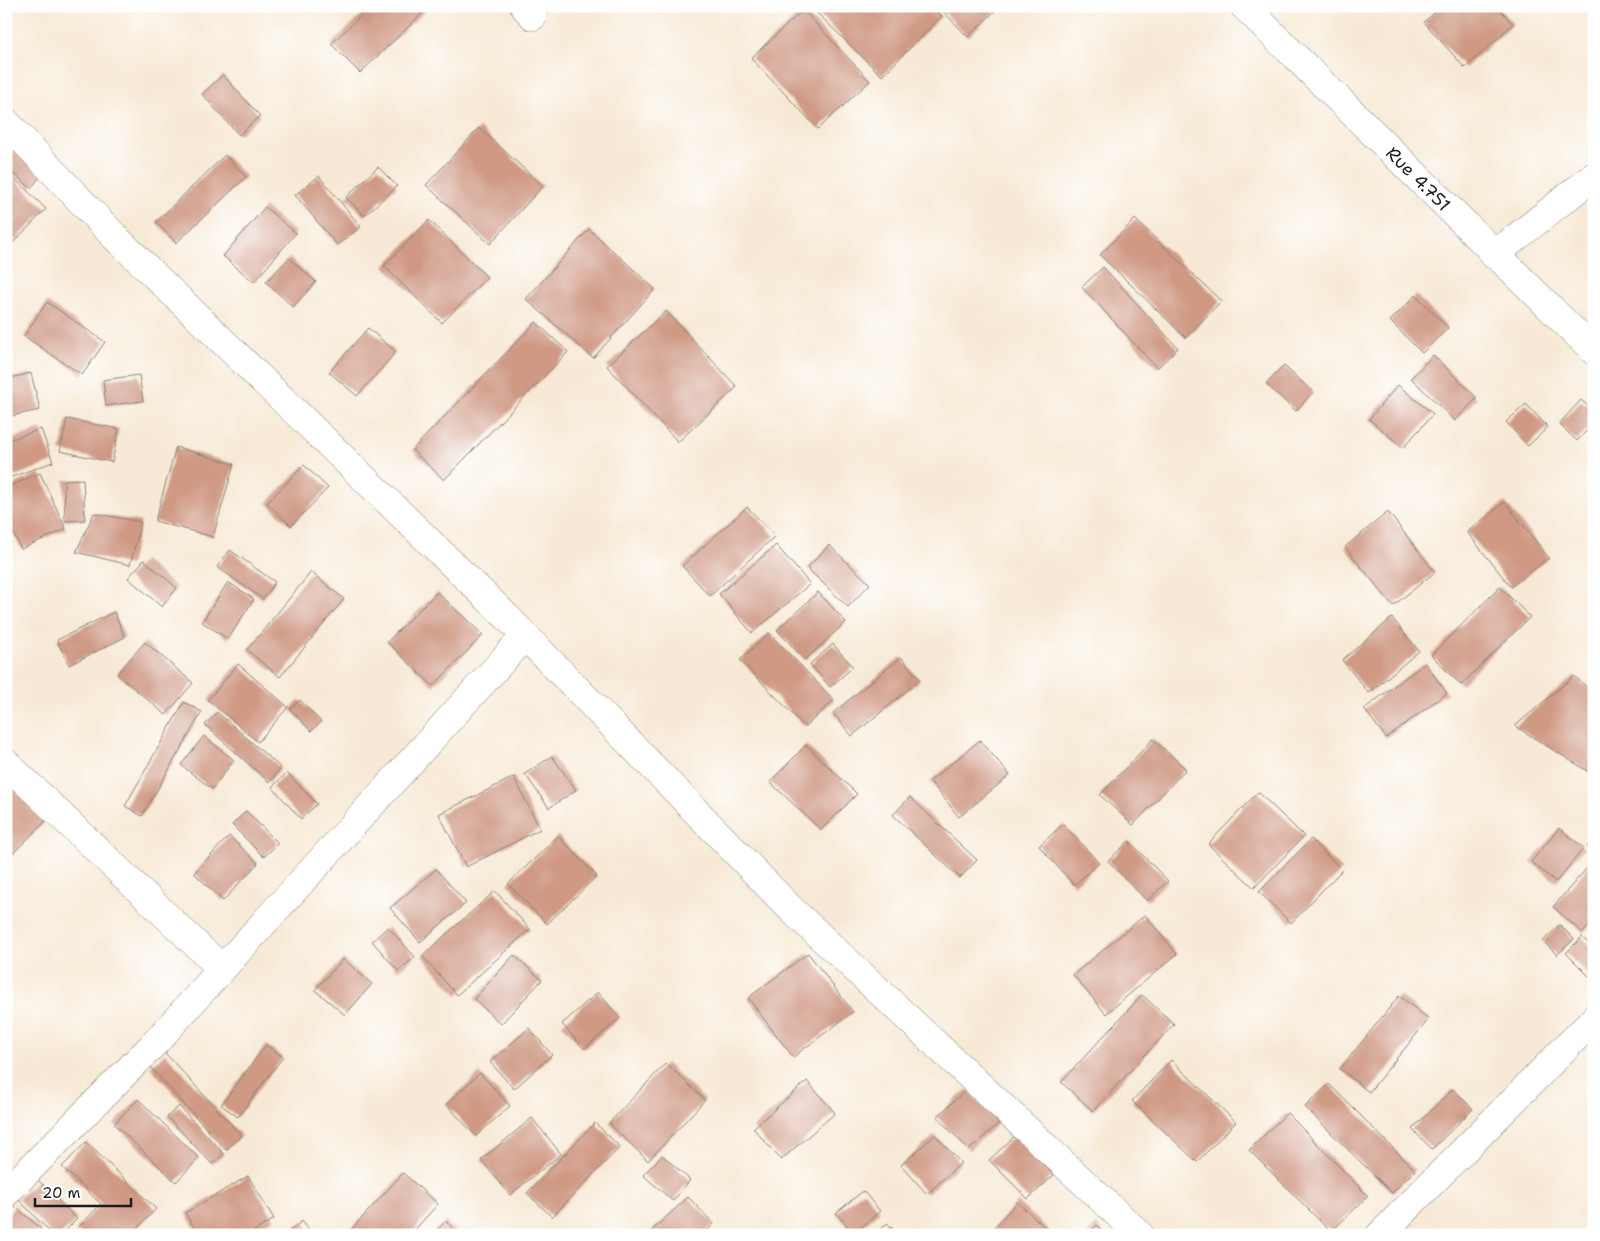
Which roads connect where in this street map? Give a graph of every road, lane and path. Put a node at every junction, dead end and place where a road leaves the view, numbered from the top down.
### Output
1 (1244, 6) edge
2 (6, 122) edge
3 (1594, 176) edge
4 (1494, 255) junction
5 (1594, 351) edge
6 (525, 636) junction
7 (6, 763) edge
8 (222, 970) junction
9 (1594, 1018) edge
10 (6, 1193) edge
11 (1140, 1235) edge
12 (1380, 1235) edge

1 - 4 street, Rue 4.751
2 - 6 street
3 - 4 street
4 - 5 street, Rue 4.751
6 - 8 street
6 - 11 street
7 - 8 street
8 - 10 street
9 - 12 street

